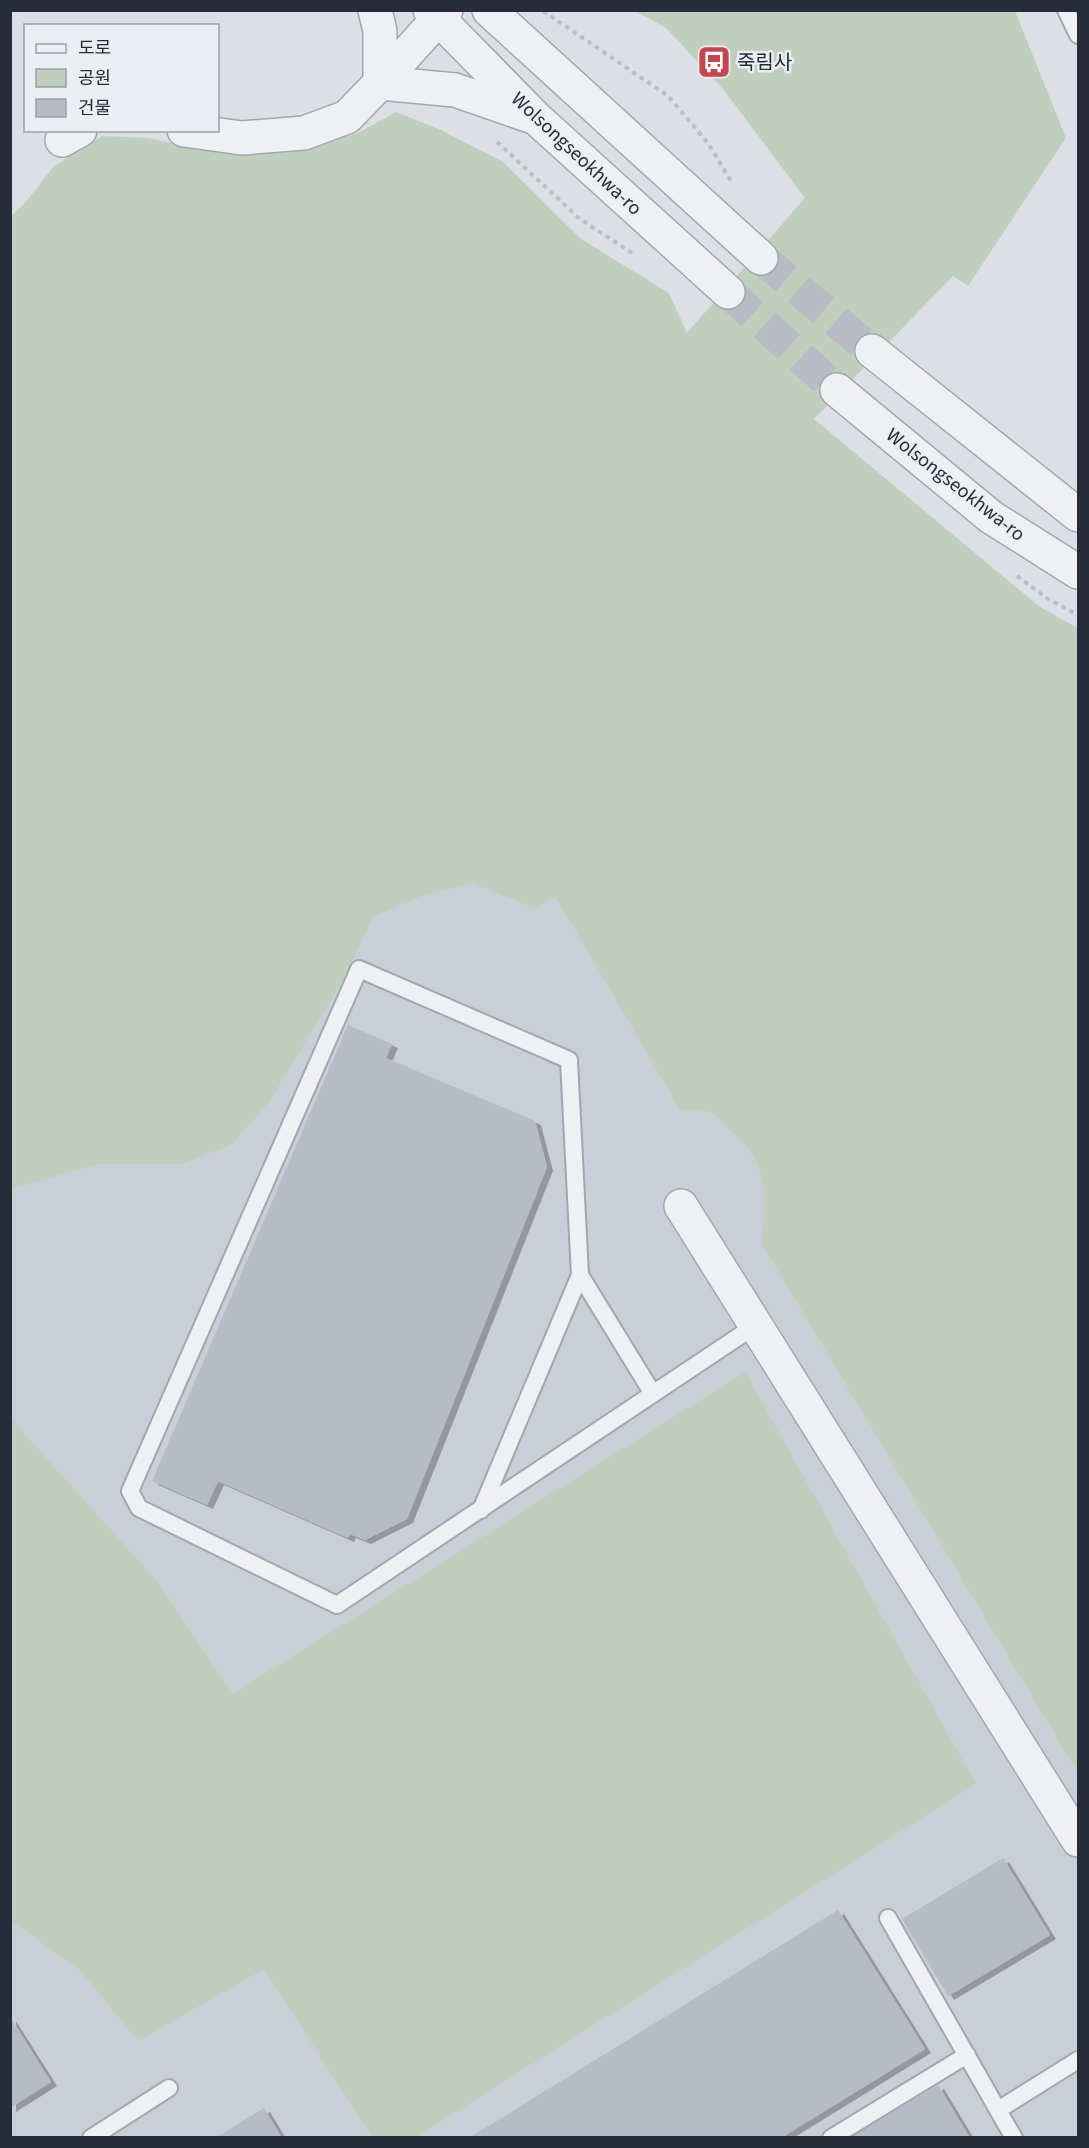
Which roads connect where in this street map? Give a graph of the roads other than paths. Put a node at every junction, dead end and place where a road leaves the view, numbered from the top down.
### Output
1 (375, 10) edge
2 (489, 10) edge
3 (1066, 10) edge
4 (438, 13) edge
5 (1078, 35) edge
6 (380, 82) junction
7 (536, 118) junction
8 (198, 132) edge
9 (761, 258) tunnel mouth
10 (728, 292) tunnel mouth
11 (872, 351) tunnel mouth
12 (837, 390) tunnel mouth
13 (1078, 515) edge
14 (1078, 572) edge
15 (681, 1206) dead end
16 (580, 1275) junction
17 (756, 1325) junction
18 (653, 1394) junction
19 (481, 1510) junction
20 (1078, 1840) edge
21 (888, 1918) dead end
22 (967, 2055) junction
23 (1078, 2060) edge
24 (169, 2088) dead end
25 (998, 2110) junction
26 (91, 2138) edge
27 (831, 2138) edge
28 (1014, 2138) edge

1 - 6 street
2 - 9 street
3 - 5 lane
4 - 6 street
4 - 7 street, Wolsongseokhwa-ro
6 - 7 street
6 - 8 street
7 - 10 street, Wolsongseokhwa-ro
11 - 13 street
12 - 14 street, Wolsongseokhwa-ro
15 - 17 street
16 - 18 lane
16 - 19 lane
16 - 19 lane
17 - 18 lane
17 - 20 street
18 - 19 lane
21 - 22 lane
22 - 25 lane
22 - 27 lane
23 - 25 lane
24 - 26 lane
25 - 28 lane

